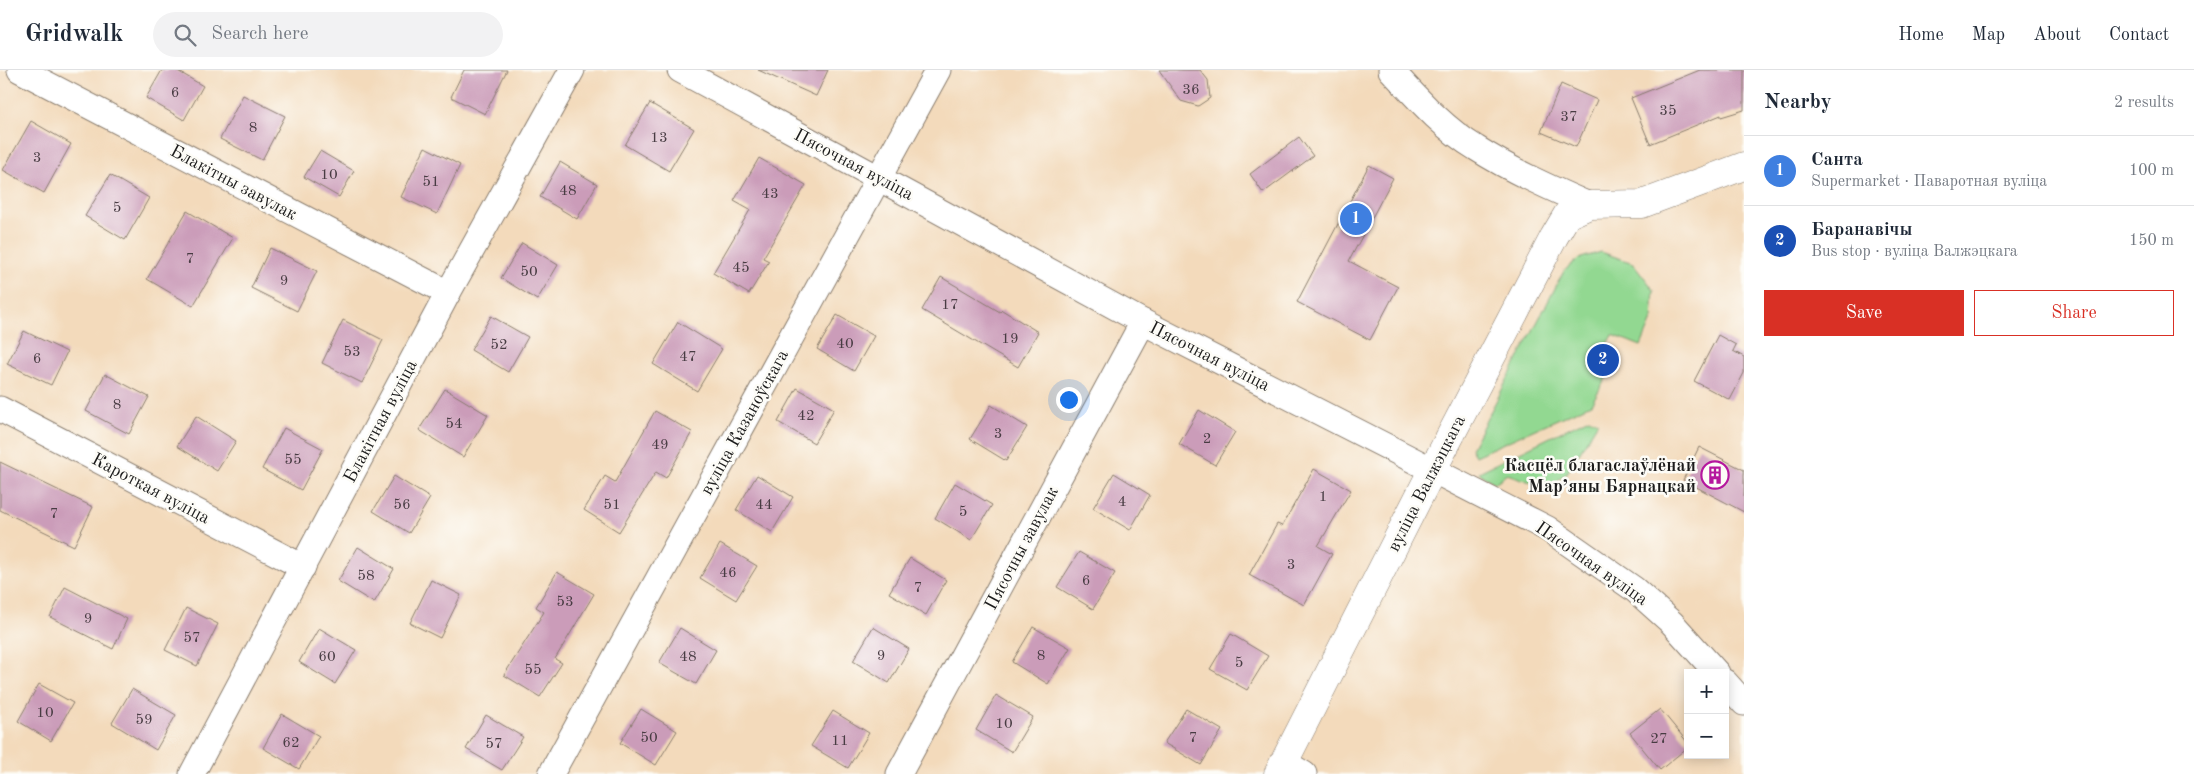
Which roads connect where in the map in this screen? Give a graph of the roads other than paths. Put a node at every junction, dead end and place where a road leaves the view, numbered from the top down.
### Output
1 (20, 70) edge
2 (572, 70) edge
3 (680, 70) edge
4 (938, 70) edge
5 (1391, 70) edge
6 (1744, 166) edge
7 (879, 177) junction
8 (1589, 204) junction
9 (448, 293) junction
10 (1143, 322) junction
11 (0, 409) edge
12 (1433, 469) junction
13 (303, 567) junction
14 (1713, 669) edge
15 (1729, 686) edge
16 (1744, 703) edge
17 (1289, 770) edge
18 (192, 774) edge
19 (551, 774) edge
20 (898, 774) edge

1 - 9 street, Блакітны завулак
2 - 9 street, Блакітная вуліца
3 - 7 street, Пясочная вуліца
4 - 7 street, вуліца Казаноўскага
5 - 8 street
6 - 8 street
7 - 10 street, Пясочная вуліца
7 - 19 street, вуліца Казаноўскага
8 - 12 street, вуліца Валжэцкага
9 - 13 street, Блакітная вуліца
10 - 12 street, Пясочная вуліца
10 - 20 street, Пясочны завулак
11 - 13 street, Кароткая вуліца
12 - 14 street, Пясочная вуліца
12 - 17 street, вуліца Валжэцкага
13 - 18 street, Блакітная вуліца
15 - 16 street

